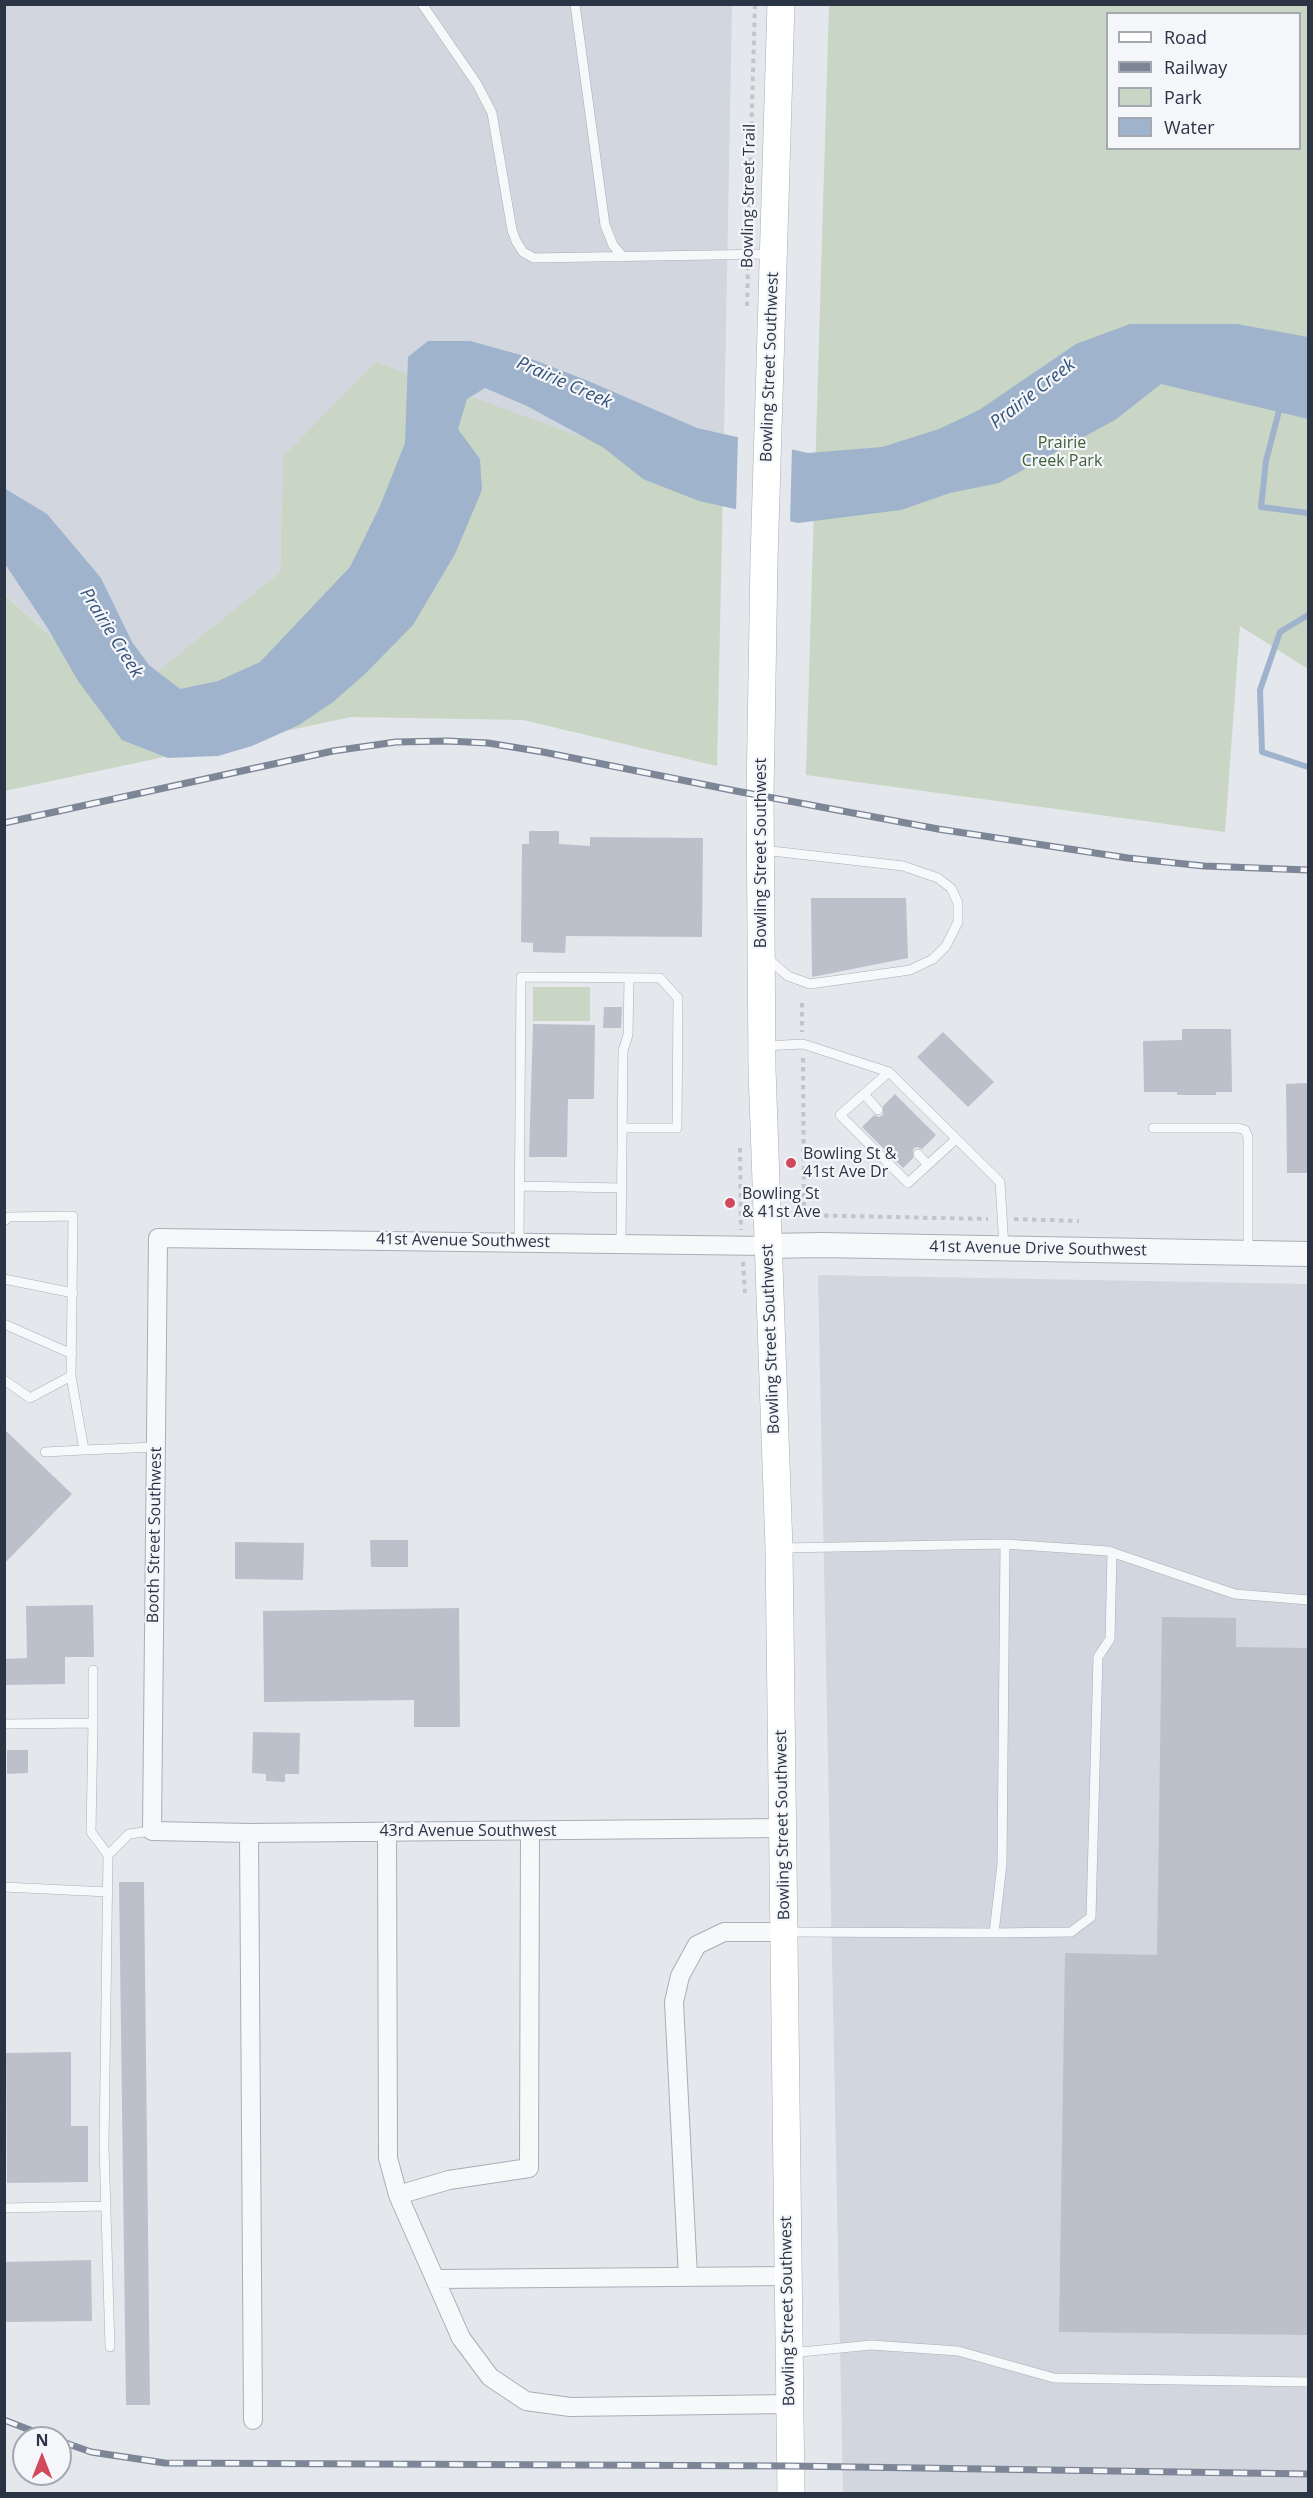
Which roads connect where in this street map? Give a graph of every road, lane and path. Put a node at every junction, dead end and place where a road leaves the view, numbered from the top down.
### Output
1 (422, 4) edge
2 (575, 4) edge
3 (755, 4) edge
4 (781, 4) edge
5 (761, 254) junction
6 (623, 257) junction
7 (747, 310) dead end
8 (760, 850) junction
9 (761, 953) junction
10 (629, 978) junction
11 (802, 1003) dead end
12 (803, 1044) junction
13 (762, 1046) junction
14 (889, 1072) junction
15 (864, 1094) junction
16 (878, 1110) dead end
17 (622, 1128) junction
18 (1153, 1128) dead end
19 (955, 1140) junction
20 (918, 1154) dead end
21 (927, 1164) junction
22 (520, 1186) junction
23 (621, 1188) junction
24 (797, 1215) dead end
25 (804, 1217) junction
26 (1001, 1219) junction
27 (4, 1221) edge
28 (1079, 1221) dead end
29 (158, 1238) joint
30 (519, 1242) junction
31 (621, 1244) junction
32 (767, 1246) junction
33 (1004, 1248) junction
34 (1248, 1253) junction
35 (1308, 1254) edge
36 (4, 1279) edge
37 (73, 1293) junction
38 (4, 1324) edge
39 (72, 1354) junction
40 (71, 1376) junction
41 (4, 1380) edge
42 (156, 1447) junction
43 (84, 1450) junction
44 (45, 1452) dead end
45 (1005, 1544) junction
46 (779, 1548) junction
47 (1112, 1552) junction
48 (1308, 1600) edge
49 (93, 1670) dead end
50 (93, 1723) junction
51 (4, 1724) edge
52 (783, 1828) junction
53 (152, 1831) junction
54 (530, 1831) junction
55 (387, 1832) junction
56 (249, 1833) junction
57 (108, 1855) junction
58 (4, 1887) edge
59 (108, 1892) junction
60 (785, 1932) junction
61 (994, 1933) junction
62 (398, 2195) junction
63 (106, 2206) junction
64 (4, 2208) edge
65 (787, 2276) junction
66 (688, 2277) junction
67 (435, 2279) junction
68 (110, 2348) dead end
69 (788, 2353) junction
70 (1308, 2382) edge
71 (789, 2404) junction
72 (254, 2420) dead end
73 (791, 2493) edge

1 - 6 lane
2 - 6 lane
3 - 5 path, Bowling Street Trail
4 - 5 main road, Bowling Street Southwest
5 - 6 lane
5 - 7 path, Bowling Street Trail
5 - 8 main road, Bowling Street Southwest
8 - 9 main road, Bowling Street Southwest
8 - 9 lane
9 - 13 main road, Bowling Street Southwest
10 - 17 lane
10 - 17 lane
10 - 22 lane
11 - 12 path
12 - 13 lane
12 - 14 lane
12 - 25 path
13 - 32 main road, Bowling Street Southwest
14 - 15 lane
14 - 19 lane
15 - 16 lane
15 - 21 lane
17 - 23 lane
18 - 34 lane
19 - 21 lane
19 - 26 lane
20 - 21 lane
22 - 23 lane
22 - 30 lane
23 - 31 lane
24 - 25 path
25 - 26 path
26 - 28 path
26 - 33 lane
27 - 37 lane
29 - 30 street, 41st Avenue Southwest
29 - 42 street, Booth Street Southwest
30 - 31 street, 41st Avenue Southwest
31 - 32 street, 41st Avenue Southwest
32 - 33 street, 41st Avenue Drive Southwest
32 - 46 main road, Bowling Street Southwest
33 - 34 street, 41st Avenue Drive Southwest
34 - 35 street, 41st Avenue Drive Southwest
36 - 37 lane
37 - 39 lane
38 - 39 lane
39 - 40 lane
40 - 41 lane
40 - 43 lane
42 - 43 lane
42 - 53 street, Booth Street Southwest
43 - 44 lane
45 - 46 lane
45 - 47 lane
45 - 61 lane
46 - 52 main road, Bowling Street Southwest
47 - 48 lane
47 - 61 lane
49 - 50 lane
50 - 51 lane
50 - 57 lane
52 - 54 street, 43rd Avenue Southwest
52 - 60 main road, Bowling Street Southwest
53 - 56 street, 43rd Avenue Southwest
53 - 57 lane
54 - 55 street, 43rd Avenue Southwest
54 - 62 street
55 - 56 street, 43rd Avenue Southwest
55 - 62 street
56 - 72 street
57 - 59 lane
58 - 59 lane
59 - 63 lane
60 - 61 lane
60 - 65 main road, Bowling Street Southwest
60 - 66 street
62 - 67 street
63 - 64 lane
63 - 68 lane
65 - 66 street
65 - 69 main road, Bowling Street Southwest
66 - 67 street
67 - 71 street
69 - 70 lane
69 - 71 main road, Bowling Street Southwest
71 - 73 main road, Bowling Street Southwest

